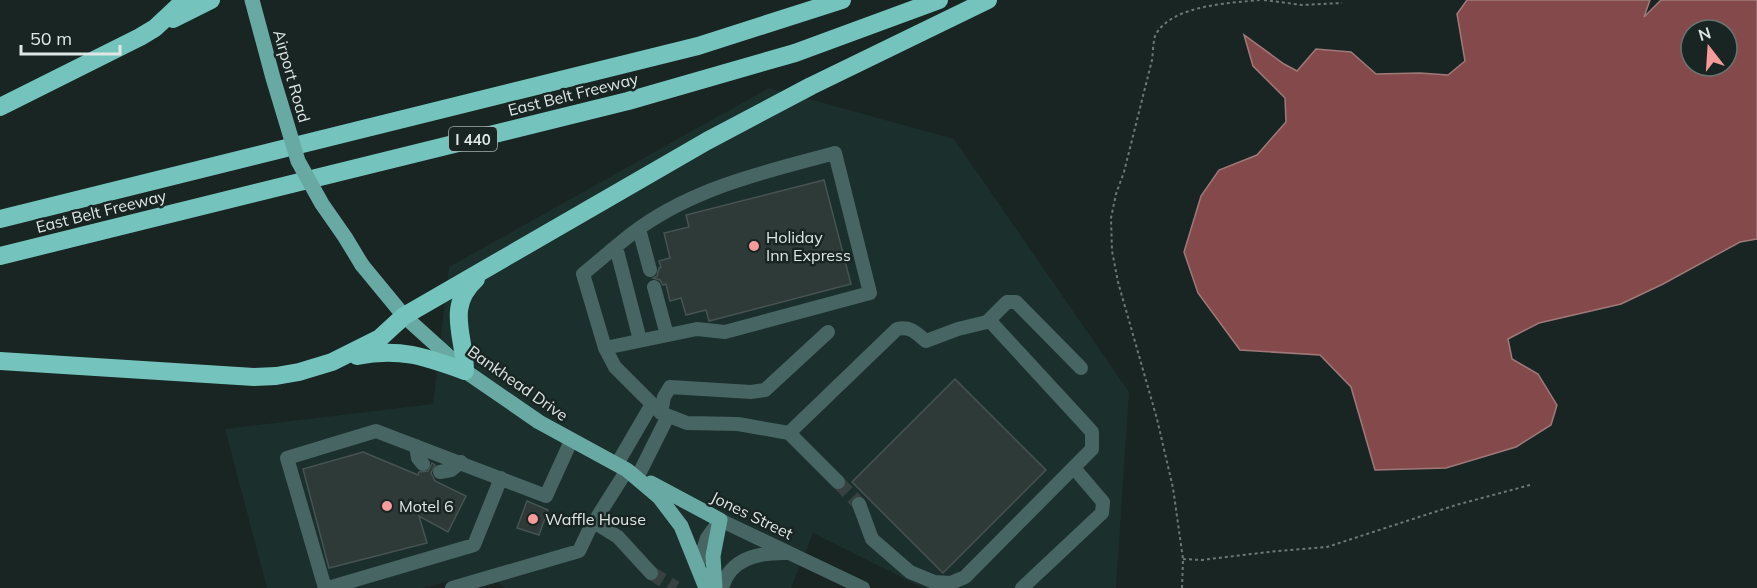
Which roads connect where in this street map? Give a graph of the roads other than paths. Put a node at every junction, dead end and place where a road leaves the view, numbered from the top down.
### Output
1 (185, 0) edge
2 (211, 0) edge
3 (252, 0) edge
4 (842, 0) edge
5 (939, 0) edge
6 (988, 0) edge
7 (155, 28) junction
8 (0, 107) edge
9 (298, 161) joint
10 (0, 219) edge
11 (639, 229) junction
12 (616, 247) junction
13 (0, 256) edge
14 (489, 267) junction
15 (650, 270) dead end
16 (654, 287) dead end
17 (404, 316) junction
18 (988, 320) junction
19 (828, 332) dead end
20 (667, 335) junction
21 (640, 340) junction
22 (605, 348) junction
23 (0, 361) edge
24 (332, 362) junction
25 (1081, 368) dead end
26 (465, 371) junction
27 (660, 411) junction
28 (789, 433) junction
29 (571, 441) junction
30 (416, 446) junction
31 (461, 462) junction
32 (423, 464) dead end
33 (1074, 468) junction
34 (627, 470) junction
35 (440, 472) dead end
36 (501, 478) junction
37 (838, 482) tunnel mouth
38 (859, 504) tunnel mouth
39 (720, 520) junction
40 (594, 522) junction
41 (789, 554) junction
42 (698, 566) junction
43 (651, 573) tunnel mouth
44 (705, 587) edge
45 (326, 588) edge
46 (453, 588) edge
47 (722, 588) edge
48 (863, 588) edge
49 (1022, 588) edge

1 - 7 highway
2 - 7 highway
3 - 9 main road, Airport Road, bridge
4 - 10 highway, East Belt Freeway / I 440
5 - 13 highway, East Belt Freeway / I 440
6 - 14 highway
7 - 8 highway
9 - 17 main road, Bankhead Drive, bridge
11 - 12 street
11 - 15 street
11 - 20 street
12 - 21 street
12 - 22 street
14 - 17 highway
14 - 26 highway
16 - 20 street
17 - 24 highway
17 - 26 main road, Bankhead Drive
18 - 25 street
18 - 28 street
18 - 33 street
19 - 27 street
20 - 21 street
21 - 22 street
22 - 27 street
23 - 24 highway
24 - 26 highway
26 - 29 main road, Bankhead Drive
27 - 28 street
27 - 34 street
27 - 34 street
28 - 37 street
29 - 34 main road, Bankhead Drive
29 - 36 street
30 - 31 street
30 - 32 street
30 - 45 street
31 - 35 street
31 - 36 street
33 - 38 street
33 - 49 street
34 - 39 main road, Jones Street
34 - 40 street
34 - 42 main road, Bankhead Drive
36 - 45 street
39 - 41 street, Jones Street
39 - 42 street
39 - 44 main road, Bankhead Drive
40 - 43 street
40 - 46 street
41 - 47 street
41 - 48 street, Jones Street
42 - 44 main road, Bankhead Drive

